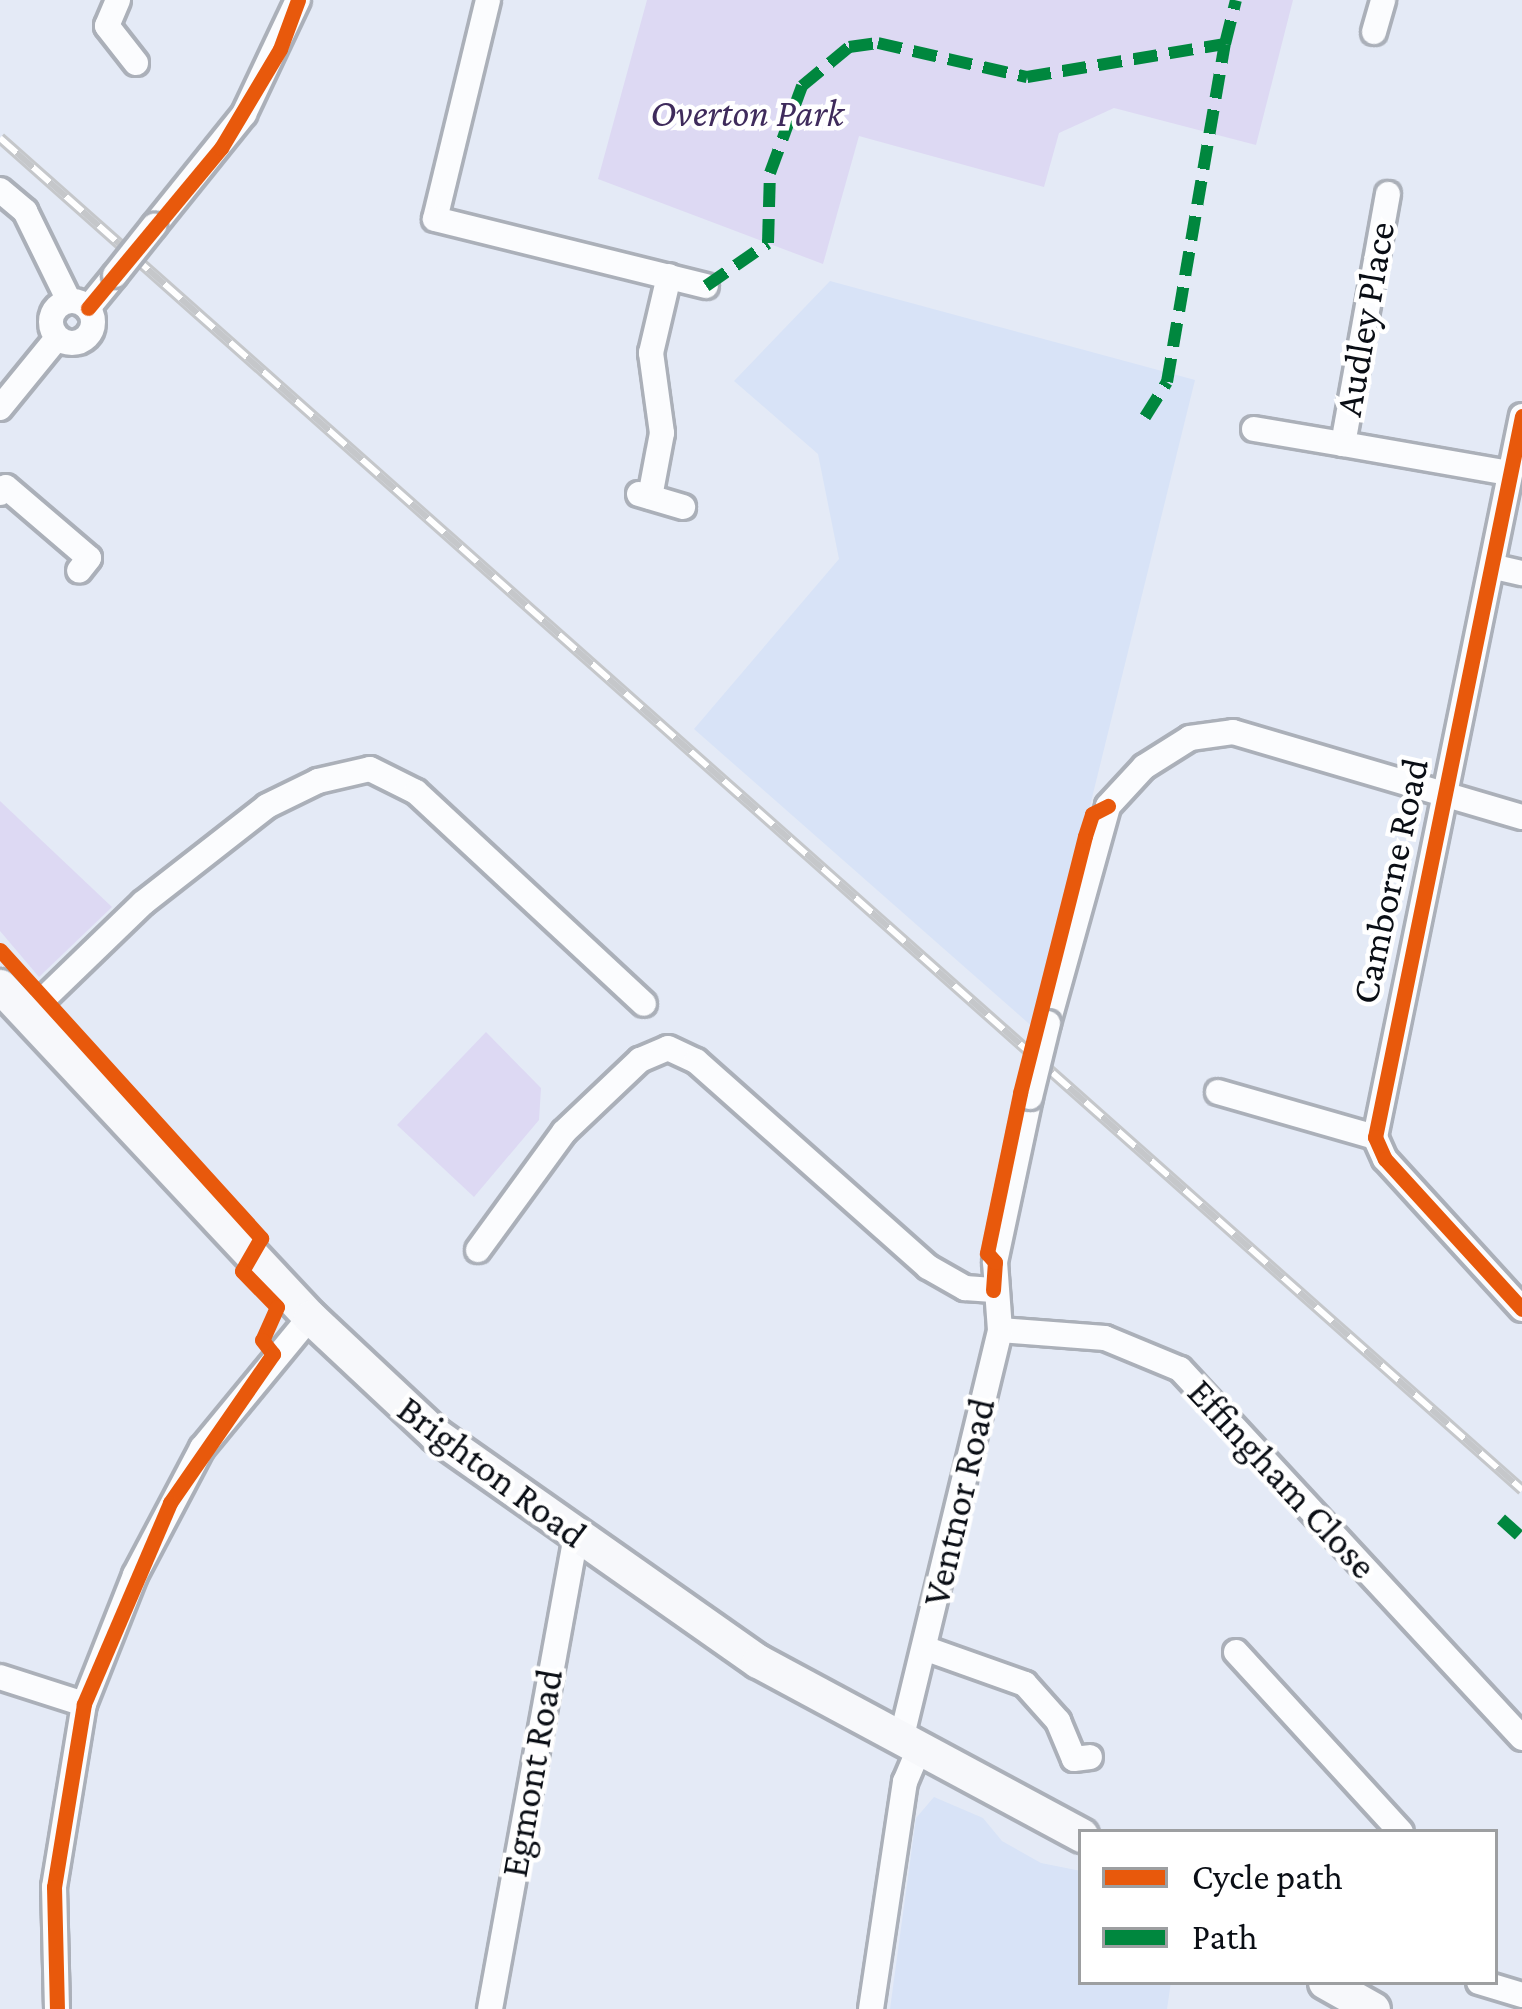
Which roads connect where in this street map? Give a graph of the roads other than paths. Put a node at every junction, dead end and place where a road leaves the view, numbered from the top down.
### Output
1 (118, 0) edge
2 (298, 0) edge
3 (488, 0) edge
4 (1383, 0) edge
5 (1374, 32) dead end
6 (136, 63) dead end
7 (0, 190) edge
8 (1388, 194) dead end
9 (670, 276) junction
10 (706, 286) dead end
11 (79, 304) junction
12 (57, 338) junction
13 (0, 408) edge
14 (1522, 416) edge
15 (1254, 429) dead end
16 (1342, 443) junction
17 (1509, 473) junction
18 (0, 493) edge
19 (683, 506) dead end
20 (1495, 567) junction
21 (79, 571) dead end
22 (1522, 573) edge
23 (1439, 797) junction
24 (1522, 817) edge
25 (1, 989) edge
26 (644, 1004) dead end
27 (27, 1015) junction
28 (1218, 1092) dead end
29 (1376, 1137) junction
30 (478, 1250) dead end
31 (993, 1290) junction
32 (1522, 1310) edge
33 (310, 1318) junction
34 (1000, 1330) junction
35 (576, 1538) junction
36 (1434, 1603) dead end
37 (1414, 1620) junction
38 (924, 1648) junction
39 (1236, 1652) dead end
40 (0, 1677) edge
41 (83, 1703) junction
42 (1522, 1738) edge
43 (910, 1744) junction
44 (1090, 1757) dead end
45 (1398, 1829) edge
46 (1078, 1833) edge
47 (1330, 1985) edge
48 (1489, 1985) edge
49 (1522, 1995) edge
50 (57, 2009) edge
51 (490, 2009) edge
52 (871, 2009) edge
53 (1373, 2009) edge

1 - 6 street
2 - 11 street, bridge
3 - 9 street
4 - 5 street
7 - 11 street
8 - 16 street, Audley Place
9 - 10 street
9 - 19 street
11 - 12 street
11 - 12 street
12 - 13 street
14 - 17 street, Camborne Road
15 - 16 street, Audley Place
16 - 17 street, Audley Place
17 - 20 street, Camborne Road
18 - 21 street
20 - 22 street
20 - 23 street, Camborne Road
23 - 24 street
23 - 29 street, Camborne Road
23 - 31 street, Ventnor Road, bridge
25 - 27 main road, Brighton Road
26 - 27 street
27 - 33 main road, Brighton Road
28 - 29 street
29 - 32 street
30 - 31 street
31 - 34 street, Ventnor Road
33 - 35 main road, Brighton Road
33 - 41 street
34 - 37 street, Effingham Close
34 - 38 street, Ventnor Road
35 - 43 main road, Brighton Road
35 - 51 street, Egmont Road
36 - 37 street
37 - 42 street, Effingham Close
38 - 43 street, Ventnor Road
38 - 44 street
39 - 45 street
40 - 41 street
41 - 50 street
43 - 46 main road, Brighton Road
43 - 52 street, Ventnor Road
47 - 53 main road
48 - 49 street

